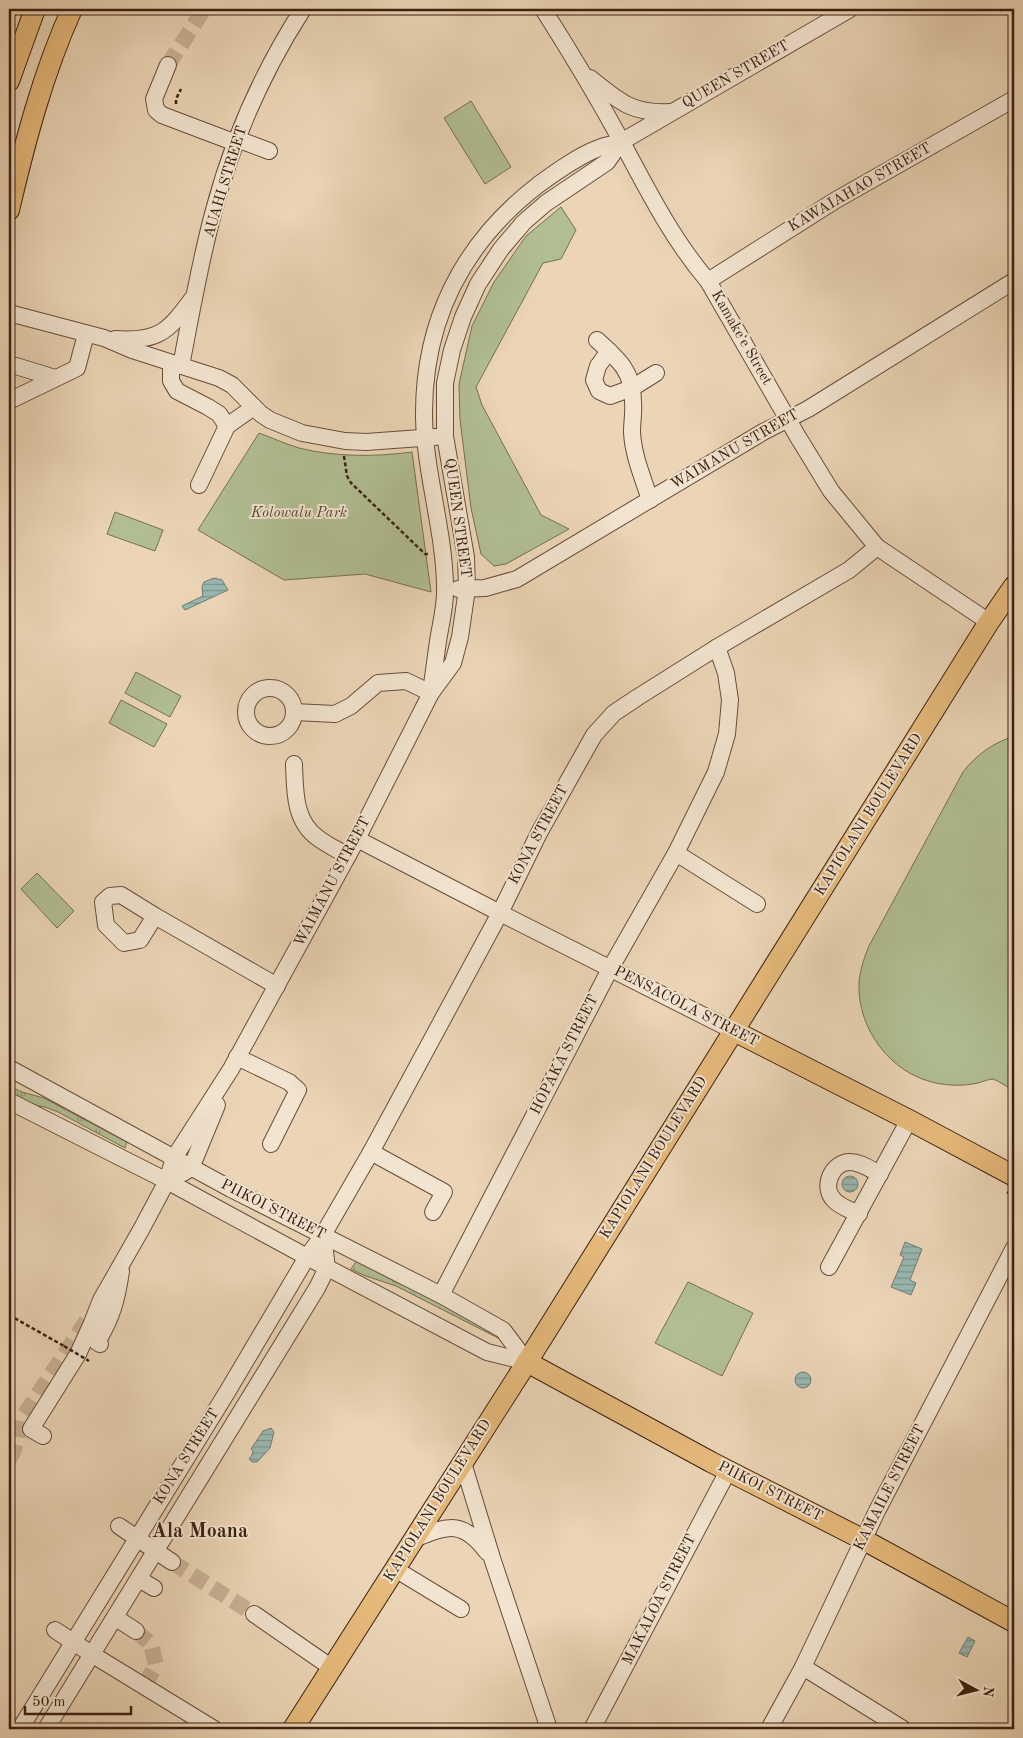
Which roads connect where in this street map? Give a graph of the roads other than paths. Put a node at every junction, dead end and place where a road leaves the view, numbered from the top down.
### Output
1 (35, 9) edge
2 (72, 9) edge
3 (303, 9) edge
4 (543, 9) edge
5 (850, 9) edge
6 (168, 66) tunnel mouth
7 (584, 73) junction
8 (9, 81) edge
9 (1014, 99) edge
10 (672, 112) junction
11 (237, 141) junction
12 (622, 142) junction
13 (270, 151) dead end
14 (9, 210) edge
15 (708, 281) junction
16 (1014, 281) edge
17 (196, 293) junction
18 (9, 313) edge
19 (86, 334) junction
20 (104, 338) junction
21 (176, 365) junction
22 (9, 366) edge
23 (656, 373) dead end
24 (55, 378) junction
25 (632, 388) junction
26 (9, 401) edge
27 (254, 407) junction
28 (787, 419) junction
29 (227, 426) junction
30 (445, 436) junction
31 (425, 438) junction
32 (199, 485) dead end
33 (650, 500) junction
34 (877, 547) junction
35 (1014, 586) edge
36 (446, 588) junction
37 (467, 589) junction
38 (989, 622) junction
39 (716, 648) junction
40 (431, 693) junction
41 (294, 712) dead end
42 (294, 764) dead end
43 (357, 839) junction
44 (676, 854) junction
45 (348, 856) junction
46 (757, 904) dead end
47 (500, 913) junction
48 (154, 916) dead end
49 (610, 969) junction
50 (277, 986) junction
51 (734, 1031) junction
52 (234, 1063) junction
53 (9, 1068) edge
54 (9, 1100) edge
55 (909, 1120) junction
56 (271, 1144) dead end
57 (371, 1152) junction
58 (174, 1158) junction
59 (191, 1168) junction
60 (880, 1174) junction
61 (1014, 1176) edge
62 (168, 1181) junction
63 (433, 1212) dead end
64 (858, 1214) junction
65 (324, 1235) junction
66 (1014, 1248) edge
67 (307, 1257) junction
68 (123, 1262) junction
69 (327, 1268) junction
70 (829, 1268) dead end
71 (441, 1295) junction
72 (100, 1344) dead end
73 (527, 1362) junction
74 (43, 1436) dead end
75 (463, 1463) junction
76 (728, 1471) junction
77 (119, 1526) dead end
78 (137, 1539) junction
79 (415, 1539) junction
80 (864, 1540) junction
81 (156, 1551) junction
82 (492, 1558) junction
83 (172, 1562) tunnel mouth
84 (395, 1569) junction
85 (139, 1579) junction
86 (157, 1592) dead end
87 (461, 1609) dead end
88 (254, 1614) tunnel mouth
89 (116, 1618) junction
90 (1014, 1621) edge
91 (55, 1630) dead end
92 (136, 1631) tunnel mouth
93 (73, 1642) junction
94 (93, 1655) junction
95 (803, 1667) junction
96 (332, 1668) junction
97 (20, 1729) edge
98 (46, 1729) edge
99 (214, 1729) edge
100 (293, 1729) edge
101 (549, 1729) edge
102 (592, 1729) edge
103 (769, 1729) edge
104 (903, 1729) edge

1 - 8 main road
2 - 14 main road
3 - 11 street, AUAHI STREET
4 - 7 street, Kamakeʻe Street
5 - 10 street, QUEEN STREET
6 - 11 street
7 - 10 street
7 - 12 street, Kamakeʻe Street
9 - 15 street, KAWAIAHAO STREET
10 - 12 street, QUEEN STREET
11 - 13 street
11 - 17 street, AUAHI STREET
12 - 15 street, Kamakeʻe Street
12 - 30 street, QUEEN STREET
12 - 31 street, QUEEN STREET
15 - 28 street, Kamakeʻe Street
16 - 28 street, WAIMANU STREET
17 - 20 street
17 - 21 street, AUAHI STREET
18 - 19 street, QUEEN STREET
19 - 20 street, QUEEN STREET
19 - 24 street
20 - 21 street, QUEEN STREET
21 - 27 street, QUEEN STREET
21 - 29 street, AUAHI STREET
22 - 24 street
23 - 25 street
24 - 26 street
25 - 25 street
25 - 33 street
27 - 29 street
27 - 31 street, QUEEN STREET
28 - 33 street, WAIMANU STREET
28 - 34 street, Kamakeʻe Street
29 - 32 street
30 - 31 street, QUEEN STREET
30 - 37 street, QUEEN STREET
31 - 36 street, QUEEN STREET
33 - 37 street, WAIMANU STREET
34 - 38 street, Kamakeʻe Street
34 - 39 street, KONA STREET
35 - 38 main road, KAPIOLANI BOULEVARD
36 - 37 street, WAIMANU STREET
36 - 40 street, QUEEN STREET
37 - 40 street, QUEEN STREET
38 - 51 main road, KAPIOLANI BOULEVARD
39 - 44 street, HOPAKA STREET
39 - 47 street, KONA STREET
40 - 41 street
40 - 43 street, WAIMANU STREET
42 - 45 street
43 - 45 street, WAIMANU STREET
43 - 47 street, PENSACOLA STREET
44 - 46 street
44 - 49 street, HOPAKA STREET
45 - 50 street, WAIMANU STREET
47 - 49 street, PENSACOLA STREET
47 - 57 street, KONA STREET
48 - 50 street
49 - 51 street, PENSACOLA STREET
49 - 71 street, HOPAKA STREET
50 - 52 street, WAIMANU STREET
51 - 55 main road, PENSACOLA STREET
51 - 73 main road, KAPIOLANI BOULEVARD
52 - 56 street
52 - 58 street, WAIMANU STREET
52 - 59 street, WAIMANU STREET
53 - 58 street, PIIKOI STREET
54 - 62 street, PIIKOI STREET
55 - 60 street
55 - 61 main road, PENSACOLA STREET
57 - 63 street
57 - 65 street, KONA STREET
58 - 59 street, PIIKOI STREET
58 - 62 street, WAIMANU STREET
59 - 62 street
59 - 65 street, PIIKOI STREET
60 - 64 street
60 - 64 street
62 - 67 street, PIIKOI STREET
62 - 68 street, WAIMANU STREET
64 - 70 street
65 - 67 street, KONA STREET
65 - 69 street
65 - 71 street, PIIKOI STREET
66 - 80 street, KAMAILE STREET
67 - 69 street, PIIKOI STREET
67 - 78 street, KONA STREET
68 - 72 street
68 - 74 street, WAIMANU STREET
69 - 73 street, PIIKOI STREET
69 - 81 street, KONA STREET
71 - 73 street, PIIKOI STREET
73 - 75 main road, KAPIOLANI BOULEVARD
73 - 76 main road, PIIKOI STREET
75 - 79 main road, KAPIOLANI BOULEVARD
75 - 82 street
76 - 80 main road, PIIKOI STREET
76 - 102 street, MAKALOA STREET
77 - 78 street
78 - 81 street
78 - 93 street, KONA STREET
79 - 82 street
79 - 84 main road, KAPIOLANI BOULEVARD
80 - 90 main road, PIIKOI STREET
80 - 95 street, KAMAILE STREET
81 - 83 street
81 - 85 street, KONA STREET
82 - 101 street
84 - 87 street
84 - 96 main road, KAPIOLANI BOULEVARD
85 - 86 street
85 - 89 street, KONA STREET
88 - 96 street
89 - 92 street
89 - 94 street, KONA STREET
91 - 93 street
93 - 94 street
93 - 97 street, KONA STREET
94 - 98 street, KONA STREET
94 - 99 street
95 - 103 street, KAMAILE STREET
95 - 104 street
96 - 100 main road, KAPIOLANI BOULEVARD

